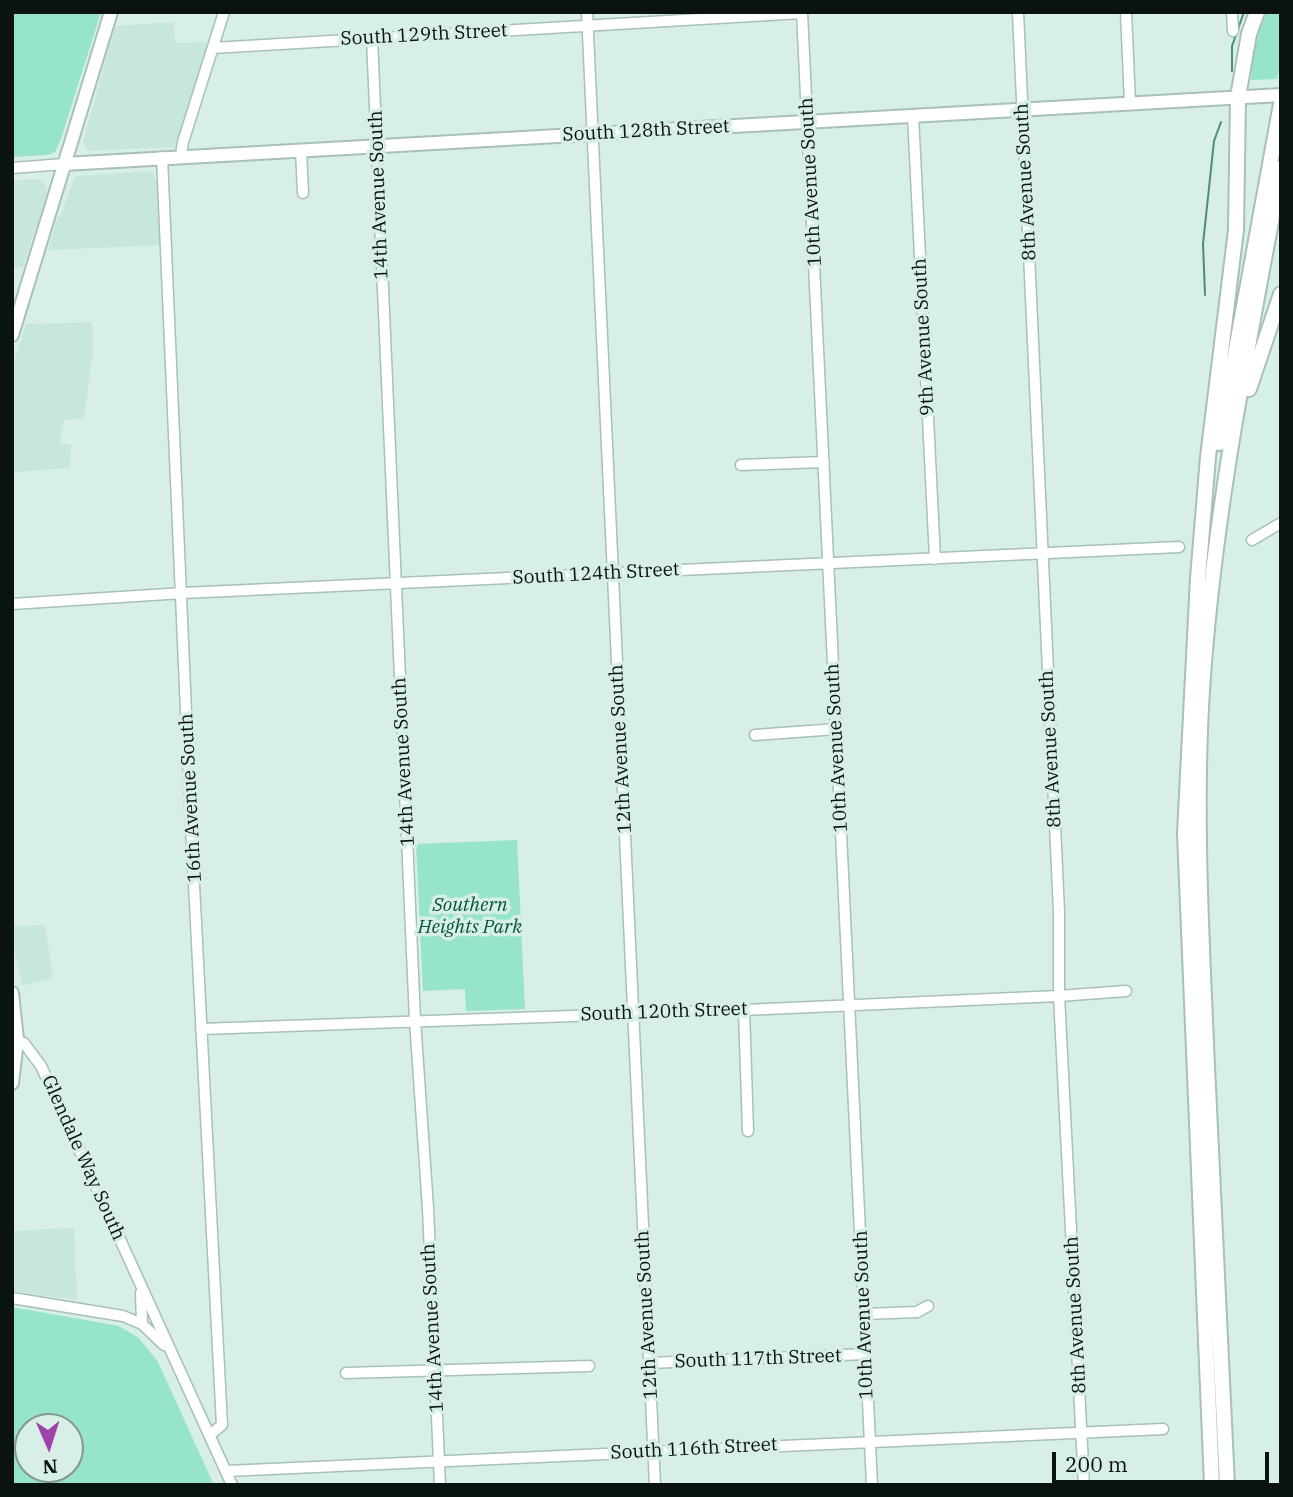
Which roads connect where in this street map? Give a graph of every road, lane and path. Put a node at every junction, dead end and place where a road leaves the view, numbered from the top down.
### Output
1 (111, 12) edge
2 (224, 12) edge
3 (587, 12) edge
4 (1018, 12) edge
5 (1126, 12) edge
6 (1232, 12) edge
7 (1257, 12) edge
8 (802, 13) edge
9 (588, 26) junction
10 (1233, 31) dead end
11 (372, 38) junction
12 (214, 48) junction
13 (1281, 95) edge
14 (1238, 97) junction
15 (1130, 103) junction
16 (1281, 104) edge
17 (1022, 108) junction
18 (913, 116) junction
19 (808, 121) junction
20 (592, 134) junction
21 (377, 145) junction
22 (301, 150) junction
23 (181, 155) junction
24 (162, 158) junction
25 (64, 163) junction
26 (12, 168) edge
27 (1281, 168) edge
28 (303, 193) dead end
29 (1281, 294) edge
30 (12, 335) edge
31 (824, 462) junction
32 (741, 465) dead end
33 (1223, 503) junction
34 (1281, 523) edge
35 (1202, 537) junction
36 (1252, 540) dead end
37 (1179, 547) dead end
38 (1043, 553) junction
39 (935, 559) junction
40 (828, 562) junction
41 (613, 573) junction
42 (396, 583) junction
43 (183, 593) junction
44 (12, 604) edge
45 (836, 729) junction
46 (755, 735) dead end
47 (1126, 991) dead end
48 (12, 993) edge
49 (1059, 996) junction
50 (850, 1005) junction
51 (744, 1010) junction
52 (633, 1012) junction
53 (415, 1020) junction
54 (201, 1029) junction
55 (14, 1040) edge
56 (12, 1083) edge
57 (748, 1130) dead end
58 (140, 1284) junction
59 (12, 1298) edge
60 (928, 1306) dead end
61 (865, 1314) junction
62 (142, 1324) junction
63 (866, 1354) junction
64 (649, 1363) junction
65 (589, 1366) dead end
66 (436, 1372) junction
67 (346, 1373) dead end
68 (182, 1375) junction
69 (1163, 1429) dead end
70 (1082, 1433) junction
71 (211, 1434) junction
72 (870, 1441) junction
73 (653, 1451) junction
74 (439, 1460) junction
75 (226, 1471) junction
76 (232, 1485) edge
77 (440, 1485) edge
78 (654, 1485) edge
79 (872, 1485) edge
80 (1084, 1485) edge
81 (1212, 1485) edge
82 (1227, 1485) edge

1 - 25 main road
2 - 12 street
3 - 9 street, 12th Avenue South
4 - 17 street, 8th Avenue South
5 - 15 street
6 - 10 street
7 - 14 highway
8 - 9 street, South 129th Street
8 - 19 street, 10th Avenue South
9 - 11 street, South 129th Street
9 - 20 street, 12th Avenue South
11 - 12 street, South 129th Street
11 - 21 street, 14th Avenue South
12 - 23 street
13 - 14 main road, South 128th Street
14 - 15 main road, South 128th Street
14 - 35 highway
15 - 17 main road, South 128th Street
16 - 35 highway
17 - 18 main road, South 128th Street
17 - 38 street, 8th Avenue South
18 - 19 main road, South 128th Street
18 - 39 street, 9th Avenue South
19 - 20 main road, South 128th Street
19 - 31 street, 10th Avenue South
20 - 21 main road, South 128th Street
20 - 41 street, 12th Avenue South
21 - 22 main road, South 128th Street
21 - 42 street, 14th Avenue South
22 - 23 main road, South 128th Street
22 - 28 street
23 - 24 main road, South 128th Street
24 - 25 main road, South 128th Street
24 - 43 street, 16th Avenue South
25 - 26 street, South 128th Street
25 - 30 main road
27 - 33 highway
29 - 33 highway
31 - 32 street
31 - 40 street, 10th Avenue South
33 - 82 highway
34 - 36 street
35 - 81 highway
37 - 38 street, South 124th Street
38 - 39 street, South 124th Street
38 - 49 street, 8th Avenue South
39 - 40 street, South 124th Street
40 - 41 street, South 124th Street
40 - 45 street, 10th Avenue South
41 - 42 street, South 124th Street
41 - 52 street, 12th Avenue South
42 - 43 street, South 124th Street
42 - 53 street, 14th Avenue South
43 - 44 street, South 124th Street
43 - 54 street, 16th Avenue South
45 - 46 street
45 - 50 street, 10th Avenue South
47 - 49 street, South 120th Street
48 - 55 main road
49 - 50 street, South 120th Street
49 - 70 street, 8th Avenue South
50 - 51 street, South 120th Street
50 - 61 street, 10th Avenue South
51 - 52 street, South 120th Street
51 - 57 street
52 - 53 street, South 120th Street
52 - 64 street, 12th Avenue South
53 - 54 street, South 120th Street
53 - 66 street, 14th Avenue South
54 - 71 street, 16th Avenue South
55 - 56 main road
55 - 58 street, Glendale Way South
58 - 62 street, Glendale Way South
58 - 68 street, Glendale Way South
59 - 62 street
60 - 61 street
61 - 63 street, 10th Avenue South
62 - 68 street
63 - 64 street, South 117th Street
63 - 72 street, 10th Avenue South
64 - 73 street, 12th Avenue South
65 - 66 street
66 - 67 street
66 - 74 street, 14th Avenue South
68 - 71 street, Glendale Way South
69 - 70 street, South 116th Street
70 - 72 street, South 116th Street
70 - 80 street, 8th Avenue South
71 - 75 street, Glendale Way South
72 - 73 street, South 116th Street
72 - 79 street, 10th Avenue South
73 - 74 street, South 116th Street
73 - 78 street, 12th Avenue South
74 - 75 street, South 116th Street
74 - 77 street, 14th Avenue South
75 - 76 street, Glendale Way South

